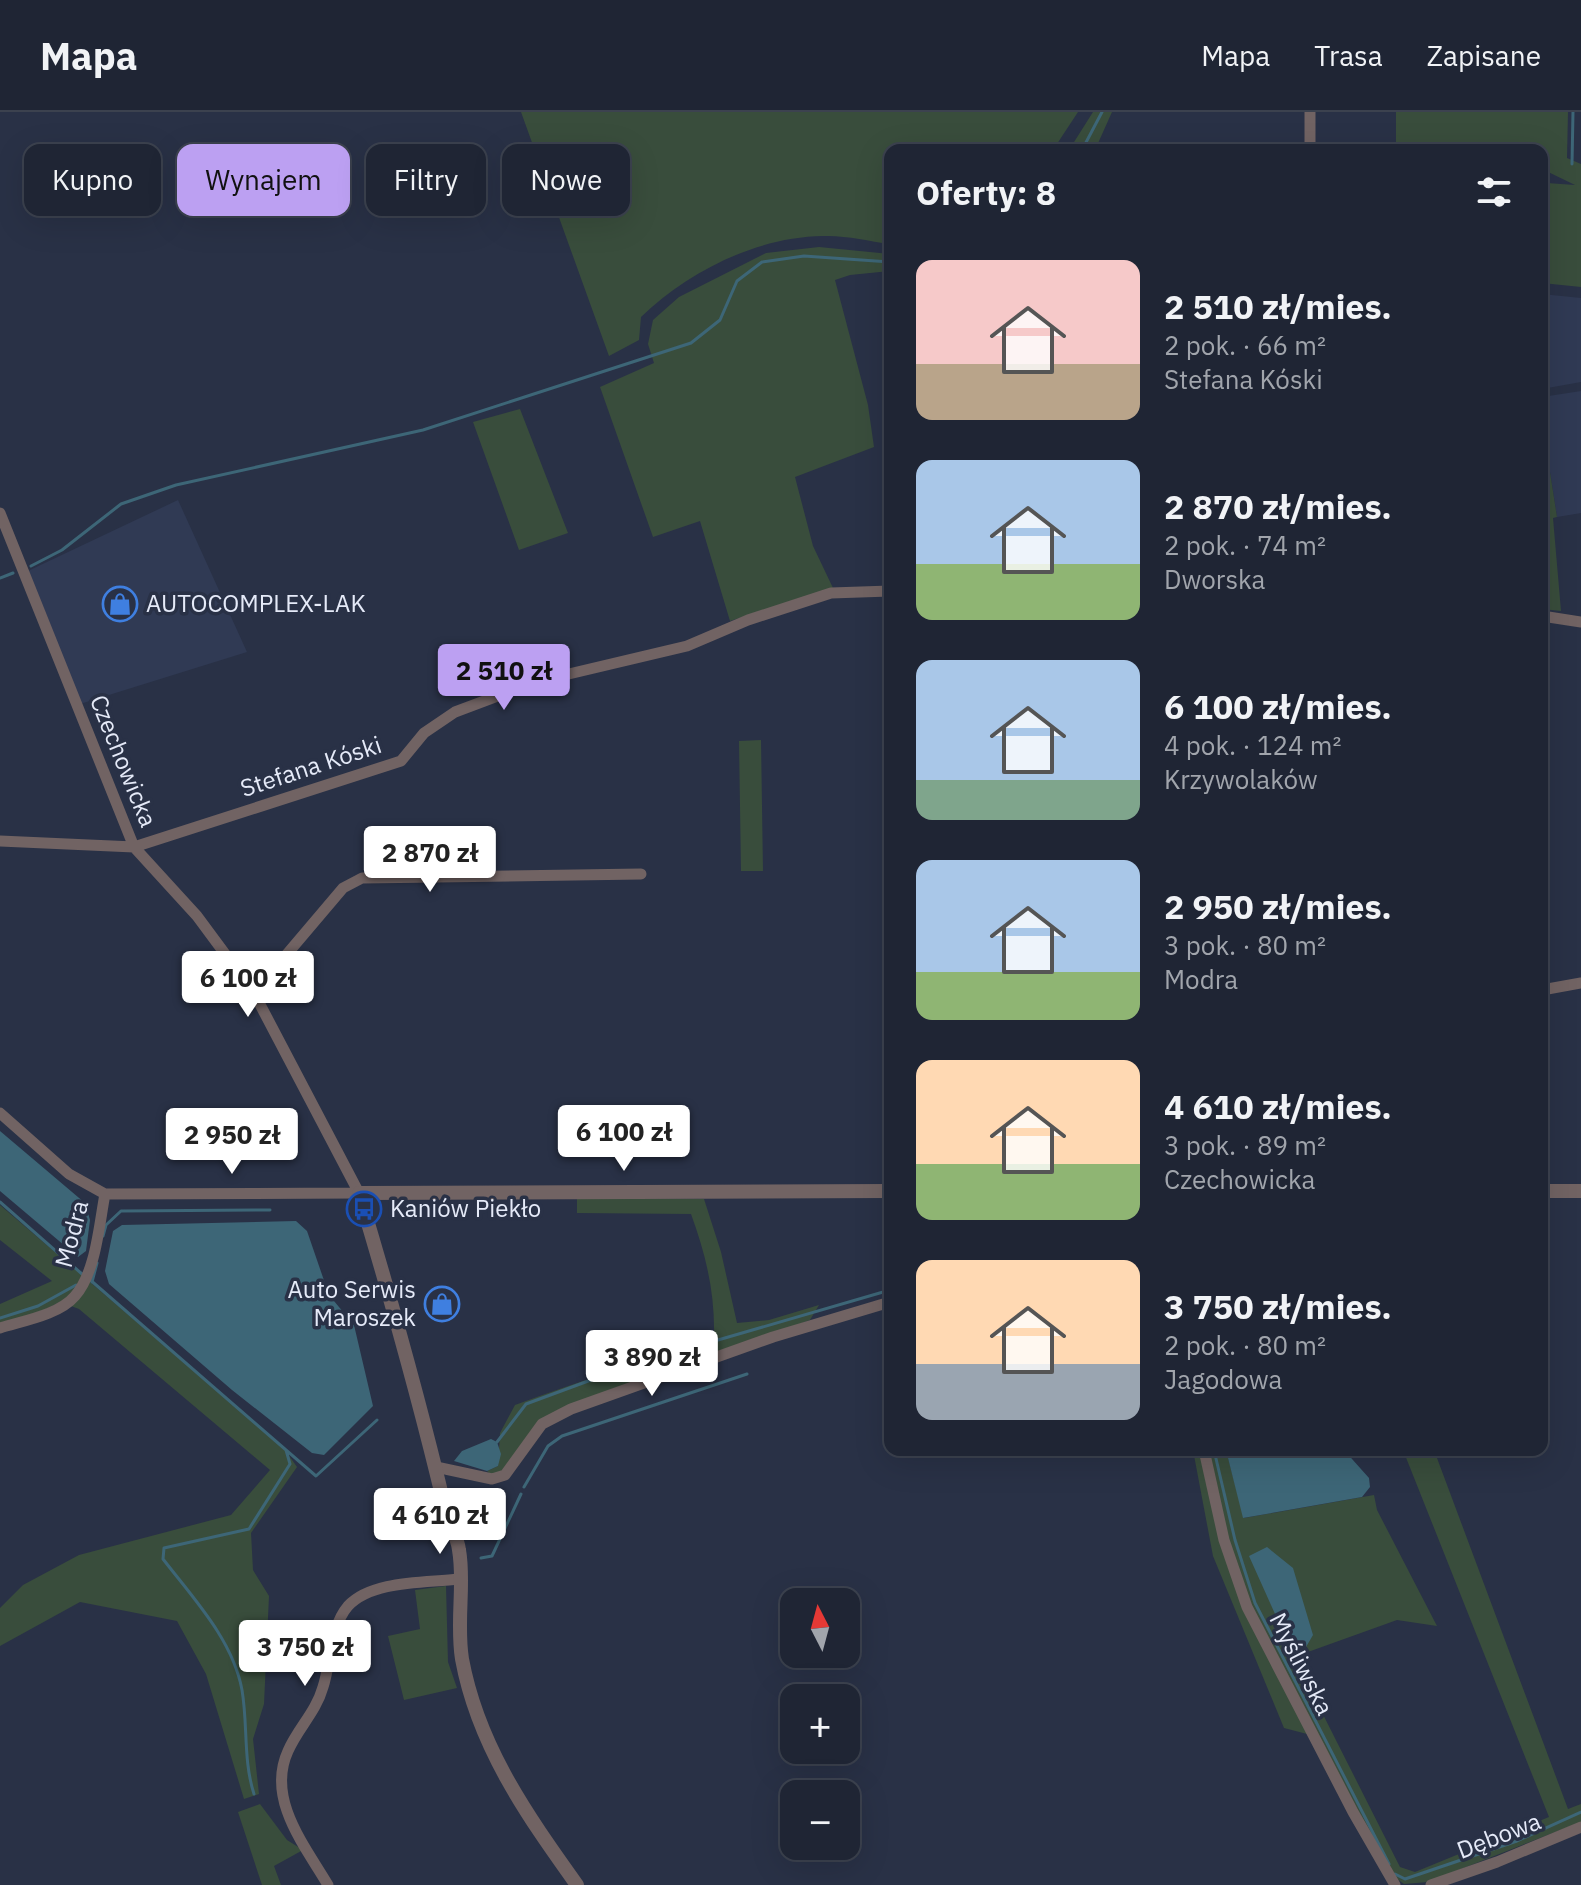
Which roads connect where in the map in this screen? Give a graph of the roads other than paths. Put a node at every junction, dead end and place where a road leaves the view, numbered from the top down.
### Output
1 (1310, 112) edge
2 (1310, 144) edge
3 (0, 513) edge
4 (884, 591) edge
5 (1548, 617) edge
6 (1581, 622) edge
7 (0, 841) edge
8 (134, 847) junction
9 (641, 874) dead end
10 (1581, 983) edge
11 (1548, 989) edge
12 (254, 993) junction
13 (0, 1113) edge
14 (884, 1191) edge
15 (1548, 1191) edge
16 (1581, 1191) edge
17 (359, 1193) junction
18 (105, 1194) junction
19 (884, 1304) edge
20 (0, 1328) edge
21 (1205, 1456) edge
22 (436, 1467) junction
23 (458, 1579) junction
24 (1581, 1827) edge
25 (328, 1885) edge
26 (577, 1885) edge
27 (1395, 1885) edge
28 (1431, 1885) edge

1 - 2 street
3 - 8 street, Czechowicka
4 - 8 street, Stefana Kóski
5 - 6 street
7 - 8 street, Stefana Kóski
8 - 12 street, Czechowicka
9 - 12 street
10 - 11 street
12 - 17 street, Czechowicka
13 - 18 street, Modra
14 - 17 street
15 - 16 street
17 - 18 street, Modra
17 - 22 street, Czechowicka
18 - 20 street, Modra
19 - 22 street
21 - 27 street, Myśliwska
22 - 23 street, Czechowicka
23 - 25 street
23 - 26 street, Czechowicka
24 - 28 street, Dębowa

